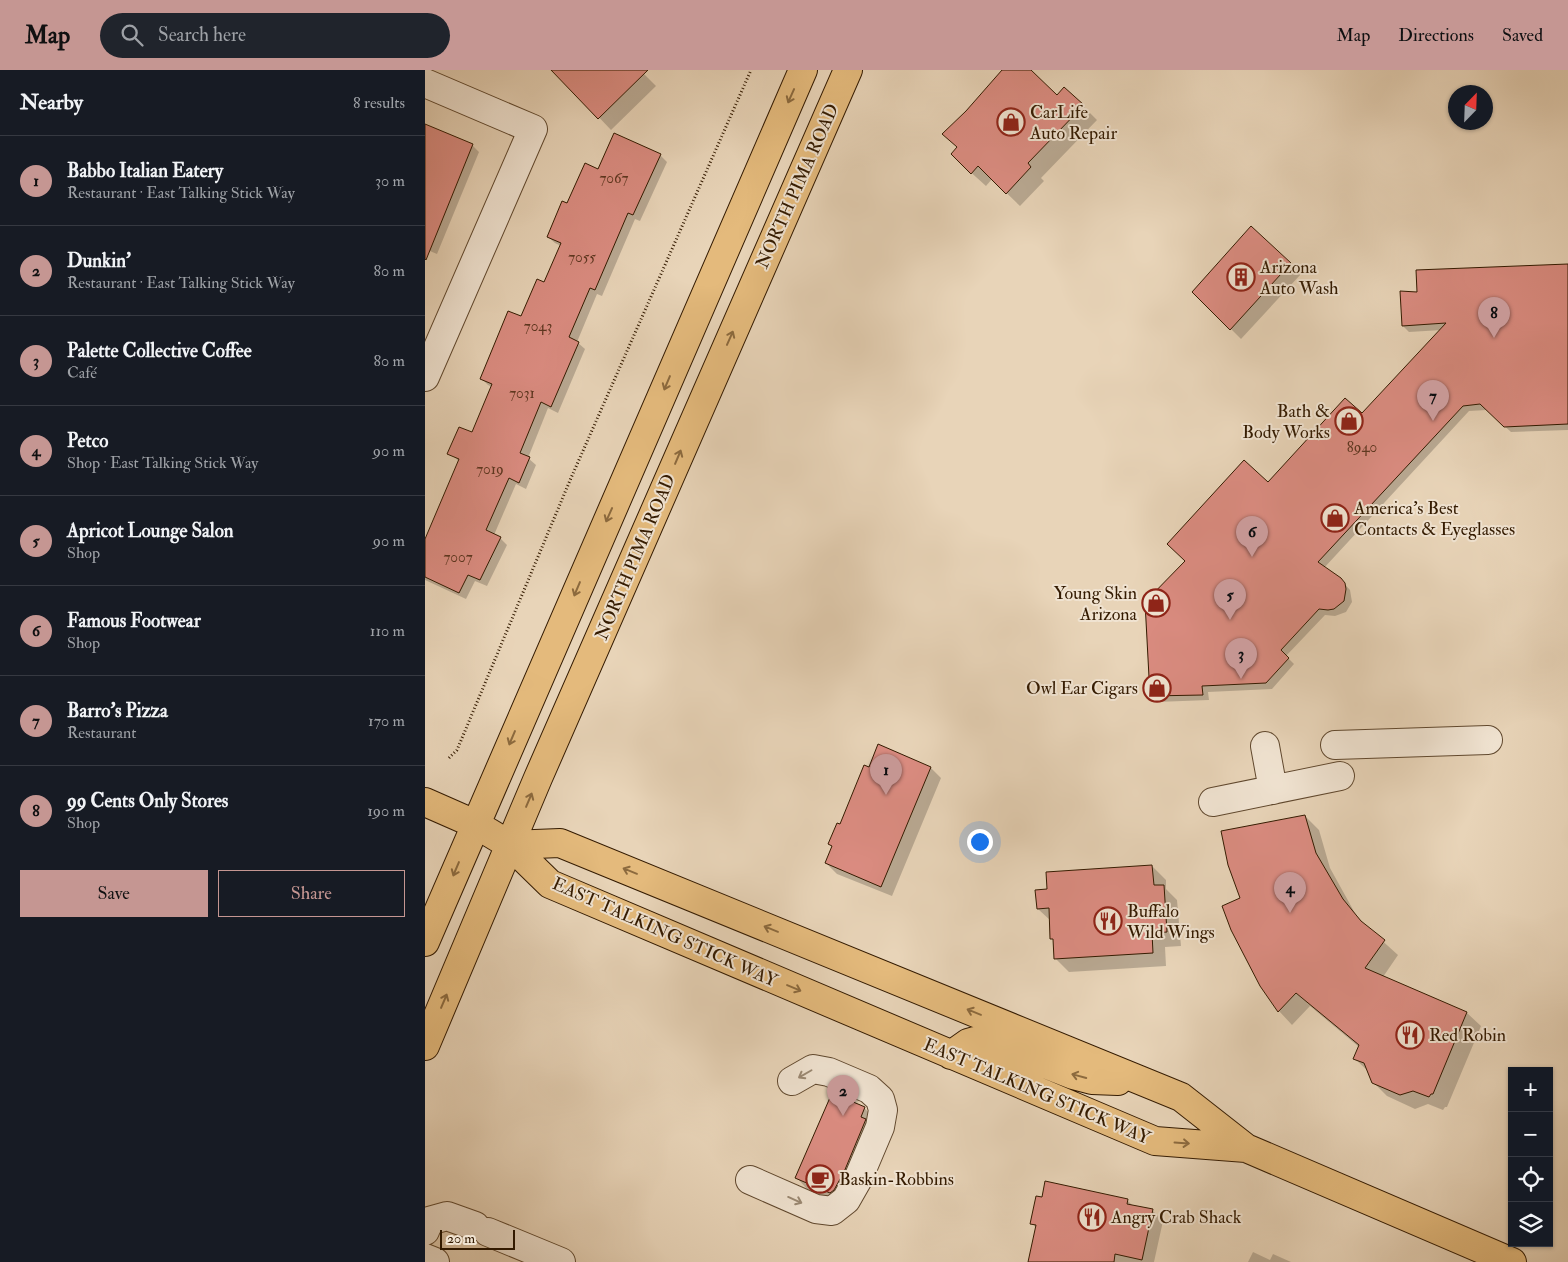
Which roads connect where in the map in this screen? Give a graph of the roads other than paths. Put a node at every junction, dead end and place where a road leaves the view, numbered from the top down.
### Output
1 (803, 70) edge
2 (848, 70) edge
3 (425, 83) edge
4 (780, 123) junction
5 (425, 377) edge
6 (710, 382) junction
7 (1487, 740) dead end
8 (1335, 745) dead end
9 (1265, 746) dead end
10 (1340, 776) dead end
11 (1273, 790) junction
12 (425, 802) edge
13 (1213, 802) dead end
14 (475, 824) junction
15 (510, 845) junction
16 (425, 942) edge
17 (425, 1046) edge
18 (951, 1055) junction
19 (792, 1081) dead end
20 (1144, 1082) junction
21 (1247, 1148) junction
22 (750, 1180) dead end
23 (425, 1231) edge
24 (425, 1258) edge
25 (435, 1262) edge
26 (561, 1262) edge
27 (1512, 1262) edge

1 -> 4 main road
6 -> 2 main road, NORTH PIMA ROAD
3 - 5 street
4 - 6 main road
4 -> 14 main road
15 -> 6 main road, NORTH PIMA ROAD
7 - 8 street
9 - 11 street
10 - 11 street
11 - 13 street
12 - 14 main road
14 - 15 main road
14 -> 16 main road
17 -> 15 main road, NORTH PIMA ROAD
15 -> 18 main road, EAST TALKING STICK WAY
20 -> 15 main road, EAST TALKING STICK WAY
20 -> 18 main road
18 -> 21 main road, EAST TALKING STICK WAY
22 -> 19 street
20 - 21 main road, EAST TALKING STICK WAY
21 - 27 main road, EAST TALKING STICK WAY
23 - 26 street
24 - 25 street

